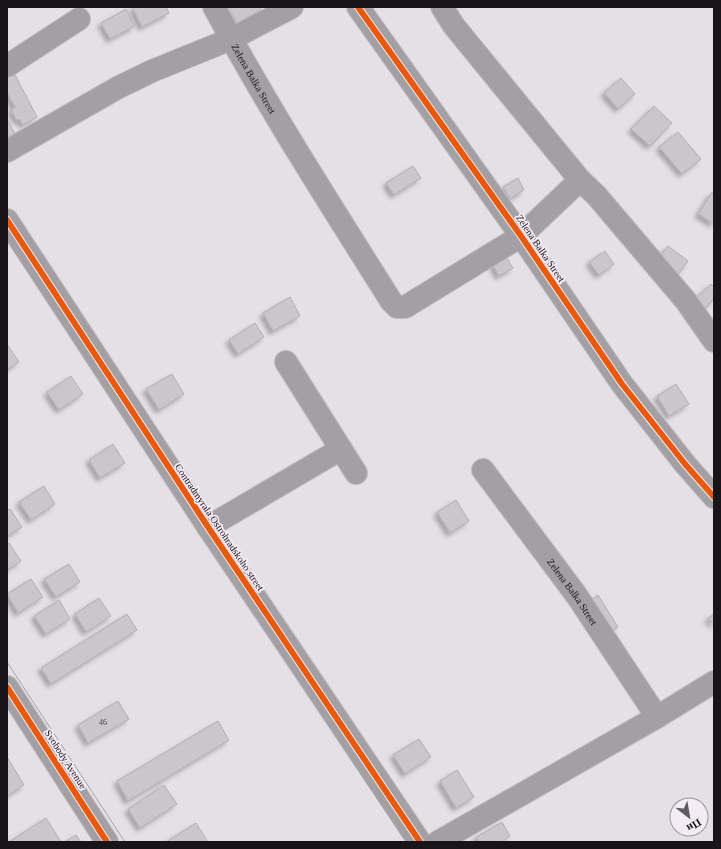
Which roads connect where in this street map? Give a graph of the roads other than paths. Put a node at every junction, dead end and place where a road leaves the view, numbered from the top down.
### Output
1 (214, 7) edge
2 (292, 7) edge
3 (358, 7) edge
4 (442, 7) edge
5 (79, 19) dead end
6 (231, 39) junction
7 (7, 66) edge
8 (7, 151) edge
9 (580, 180) junction
10 (7, 220) edge
11 (521, 236) junction
12 (714, 341) edge
13 (286, 362) dead end
14 (341, 449) junction
15 (483, 470) dead end
16 (356, 473) dead end
17 (714, 496) edge
18 (208, 528) junction
19 (714, 683) edge
20 (7, 687) edge
21 (658, 717) junction
22 (107, 842) edge
23 (420, 842) edge
24 (438, 842) edge

1 - 6 street, Zelena Balka Street
2 - 6 street
3 - 11 street, Zelena Balka Street
4 - 9 street
5 - 7 street
6 - 8 street
6 - 11 street, Zelena Balka Street
9 - 11 street
9 - 12 street
10 - 18 street, Contradmyrala Ostrohradskoho street
11 - 17 street, Zelena Balka Street
13 - 14 street
14 - 16 street
14 - 18 street
15 - 21 street, Zelena Balka Street
18 - 23 street, Contradmyrala Ostrohradskoho street
19 - 21 street
20 - 22 street, Svobody Avenue
21 - 24 street

